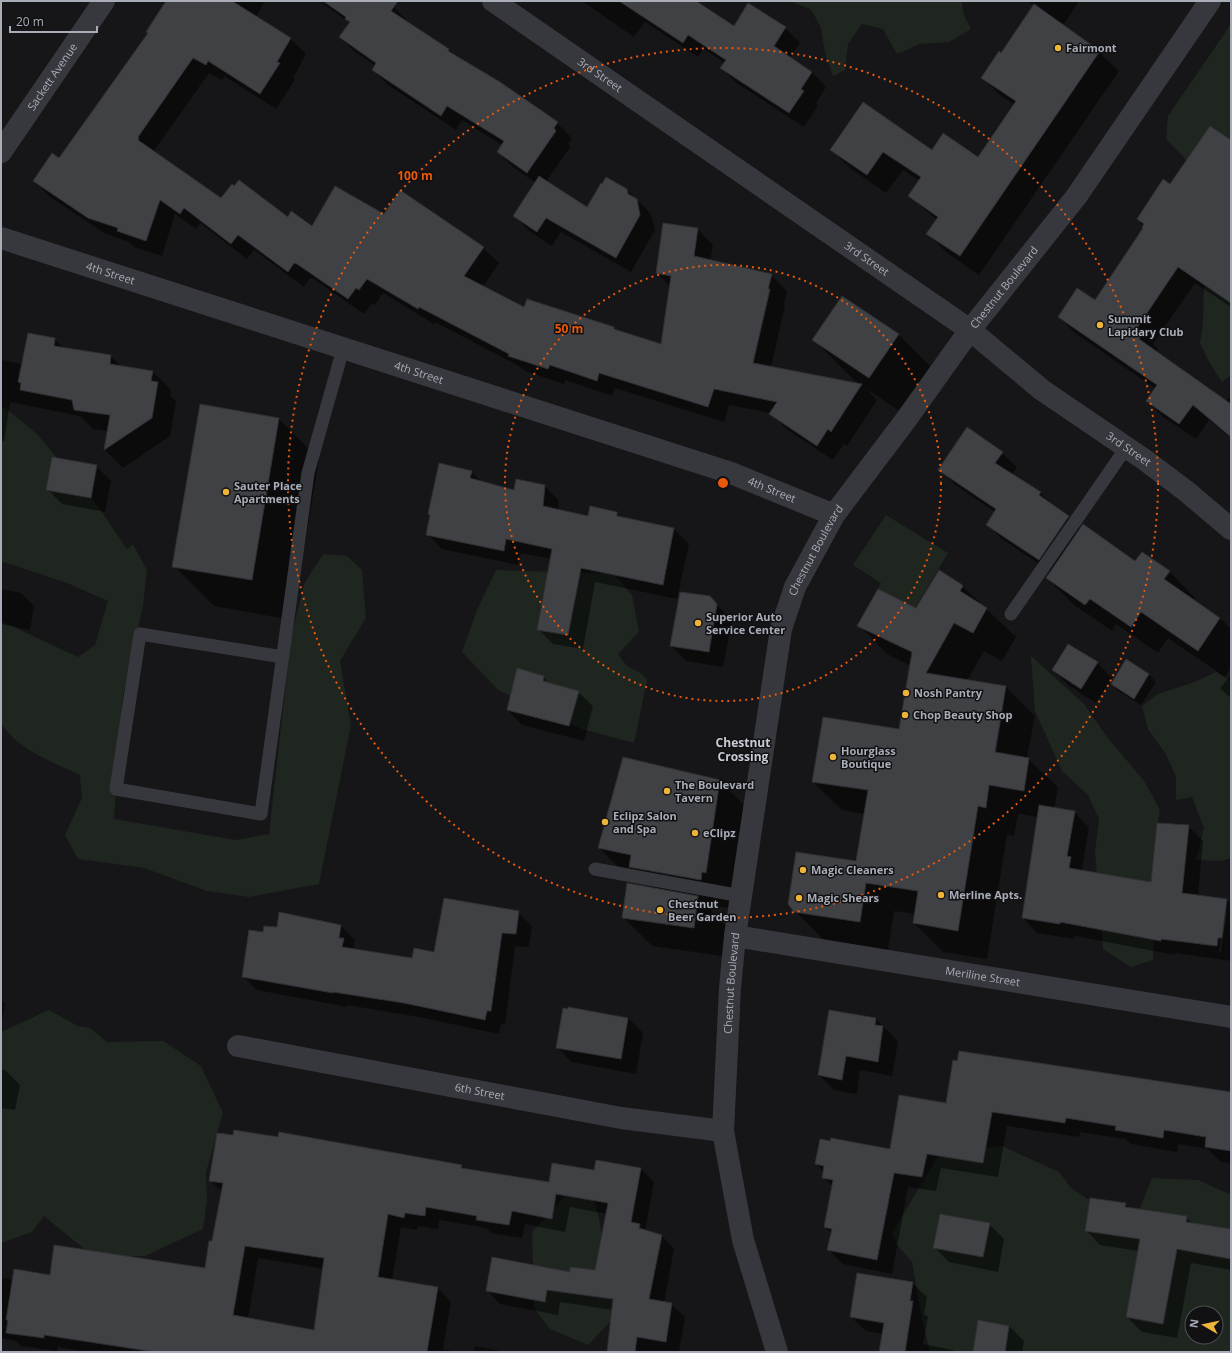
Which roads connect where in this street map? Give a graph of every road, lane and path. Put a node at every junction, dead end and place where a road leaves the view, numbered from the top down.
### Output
1 (104, 1) edge
2 (493, 1) edge
3 (1210, 1) edge
4 (1, 152) edge
5 (2, 242) edge
6 (970, 330) junction
7 (343, 349) junction
8 (1126, 448) junction
9 (834, 514) junction
10 (1231, 529) edge
11 (1011, 614) dead end
12 (283, 658) junction
13 (594, 869) dead end
14 (741, 896) junction
15 (735, 936) junction
16 (1231, 1017) edge
17 (238, 1046) dead end
18 (723, 1132) junction
19 (777, 1352) edge

1 - 4 street, Sackett Avenue
2 - 6 street, 3rd Street
3 - 6 street, Chestnut Boulevard
5 - 7 street, 4th Street
6 - 8 street, 3rd Street
6 - 9 street, Chestnut Boulevard
7 - 9 street, 4th Street
7 - 12 lane
8 - 10 street, 3rd Street
8 - 11 lane
9 - 14 street, Chestnut Boulevard
12 - 12 lane
13 - 14 lane
14 - 15 street, Chestnut Boulevard
15 - 16 street, Meriline Street
15 - 18 street, Chestnut Boulevard
17 - 18 street, 6th Street
18 - 19 street, Chestnut Boulevard

